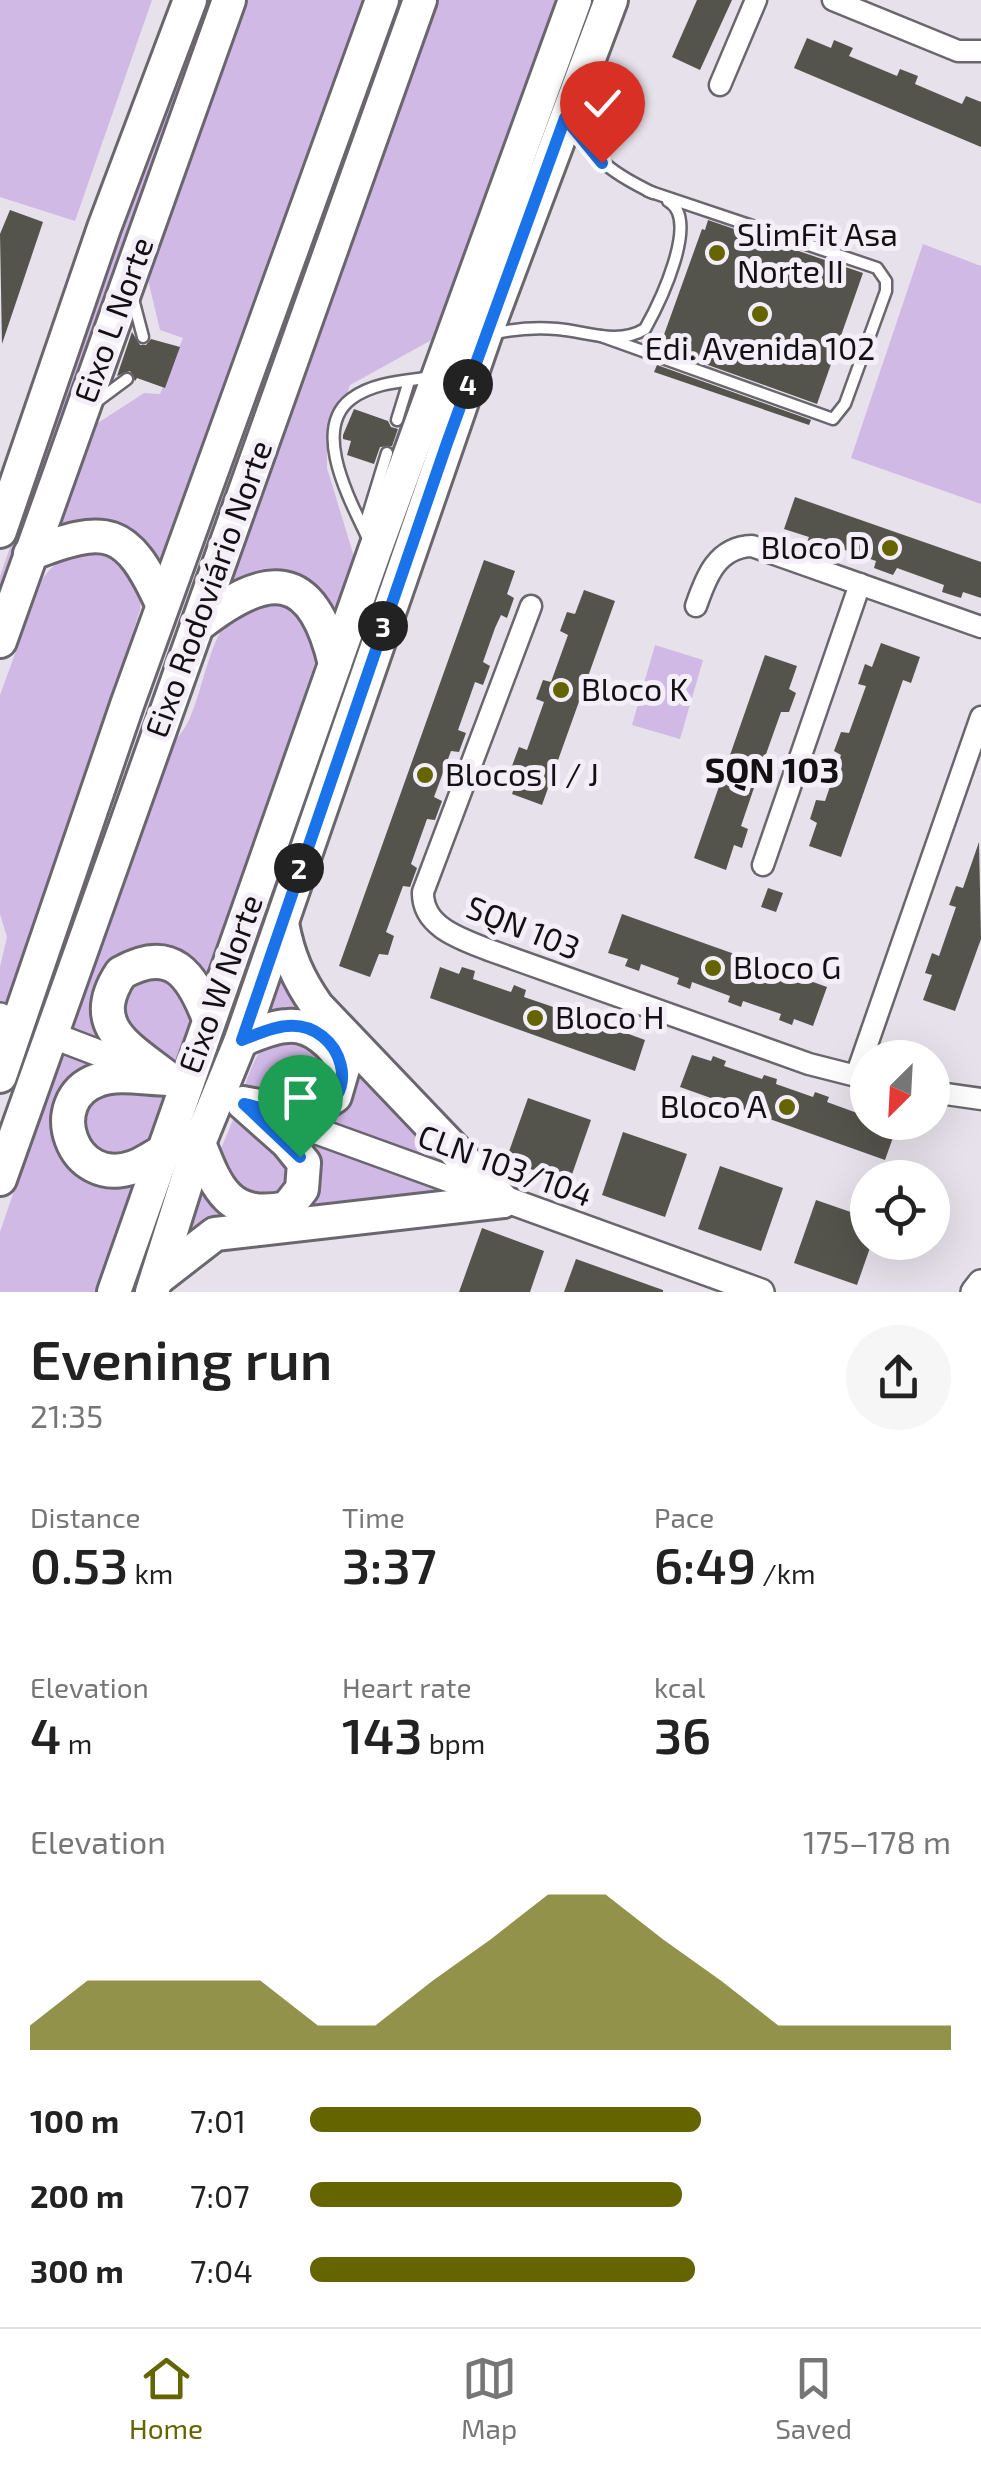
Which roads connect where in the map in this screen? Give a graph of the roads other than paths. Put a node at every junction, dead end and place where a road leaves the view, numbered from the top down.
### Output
1 (190, 0) edge
2 (229, 0) edge
3 (382, 0) edge
4 (420, 0) edge
5 (575, 0) edge
6 (611, 0) edge
7 (756, 0) edge
8 (834, 0) edge
9 (981, 50) edge
10 (720, 85) dead end
11 (565, 118) junction
12 (648, 191) junction
13 (128, 280) junction
14 (485, 335) junction
15 (143, 336) dead end
16 (601, 336) junction
17 (127, 379) dead end
18 (424, 379) junction
19 (80, 415) junction
20 (397, 420) dead end
21 (387, 453) dead end
22 (0, 531) edge
23 (369, 541) junction
24 (30, 554) junction
25 (860, 584) junction
26 (162, 604) junction
27 (530, 606) dead end
28 (696, 606) dead end
29 (196, 626) junction
30 (981, 627) edge
31 (0, 640) edge
32 (336, 664) junction
33 (981, 717) edge
34 (763, 865) dead end
35 (281, 920) junction
36 (209, 1020) junction
37 (62, 1040) dead end
38 (242, 1040) junction
39 (874, 1040) edge
40 (850, 1074) edge
41 (0, 1076) edge
42 (174, 1081) junction
43 (950, 1095) edge
44 (236, 1101) junction
45 (981, 1101) edge
46 (199, 1143) junction
47 (162, 1152) junction
48 (0, 1179) edge
49 (503, 1201) junction
50 (981, 1283) edge
51 (154, 1286) edge
52 (114, 1292) edge
53 (760, 1292) edge
54 (974, 1292) edge

1 - 22 main road, Eixo L Norte
2 - 13 main road, Eixo L Norte
3 - 26 main road, Eixo Rodoviário Norte
4 - 29 main road, Eixo Rodoviário Norte
5 - 18 main road, Eixo W Norte
6 - 11 main road, Eixo W Norte
7 - 10 street
8 - 9 street
11 - 12 lane
11 - 14 main road, Eixo W Norte
12 - 16 lane
12 - 16 lane
13 - 15 lane
13 - 19 main road, Eixo L Norte
14 - 16 lane
14 - 35 main road, Eixo W Norte
17 - 19 lane
18 - 20 lane
18 - 23 main road, Eixo W Norte
18 - 23 lane
19 - 24 main road, Eixo L Norte
21 - 23 lane
23 - 32 main road, Eixo W Norte
24 - 26 main road
24 - 31 main road, Eixo L Norte
25 - 28 street
25 - 30 street
25 - 34 street
26 - 41 main road, Eixo Rodoviário Norte
27 - 40 street, SQN 103
29 - 32 main road
29 - 48 main road, Eixo Rodoviário Norte
32 - 36 main road, Eixo W Norte
33 - 39 street, SQN 103
35 - 38 main road, Eixo W Norte
35 - 49 main road
36 - 42 main road
36 - 47 main road, Eixo W Norte
37 - 42 street
38 - 44 main road
38 - 46 main road, Eixo W Norte
42 - 47 main road
43 - 45 street
44 - 46 main road
44 - 49 street, CLN 103/104
46 - 51 main road, Eixo W Norte
47 - 52 main road, Eixo W Norte
49 - 51 main road
49 - 53 street, CLN 103/104
50 - 54 street

